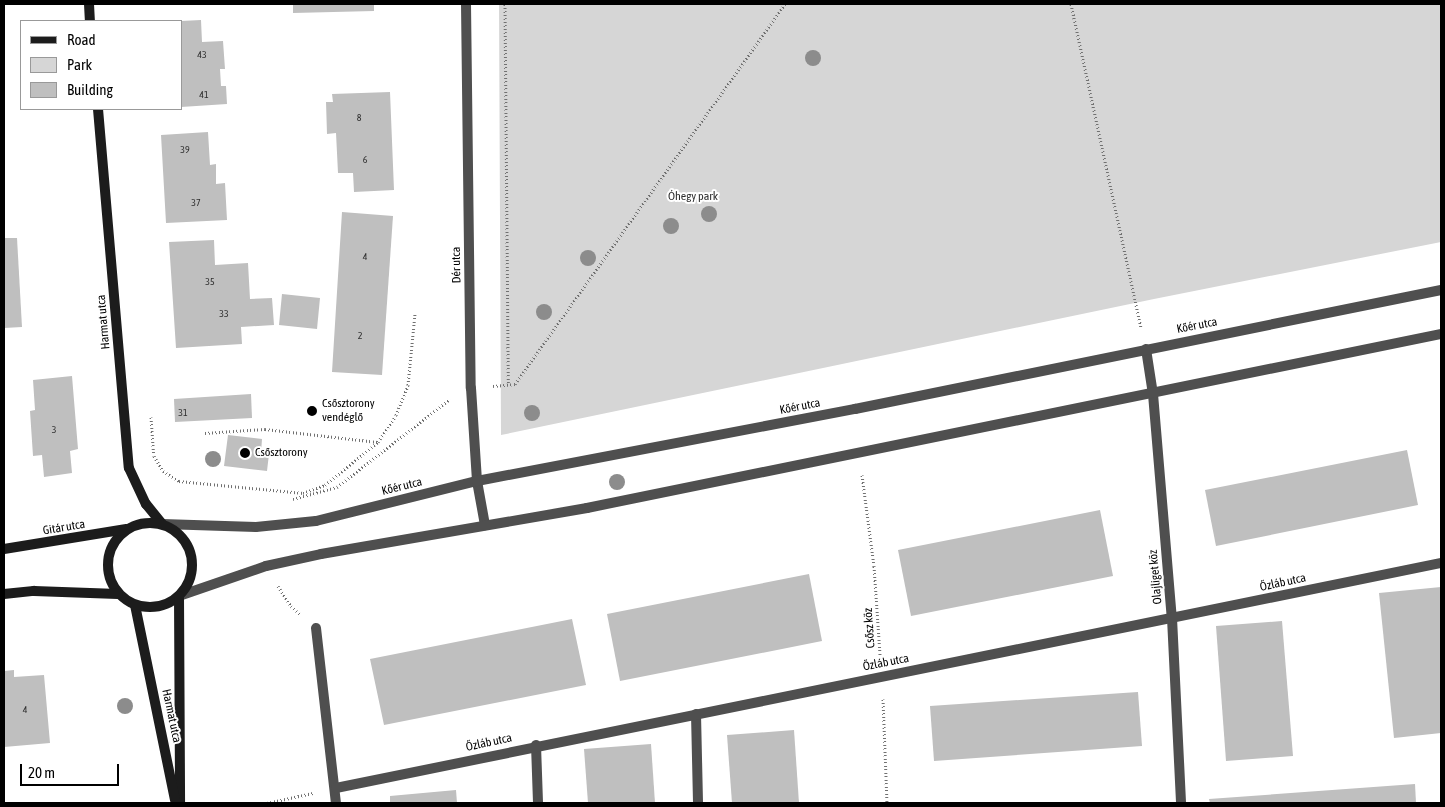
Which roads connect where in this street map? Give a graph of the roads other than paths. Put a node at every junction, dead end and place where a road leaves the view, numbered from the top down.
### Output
1 (89, 4) edge
2 (466, 4) edge
3 (90, 20) edge
4 (98, 110) edge
5 (1441, 290) edge
6 (1441, 334) edge
7 (1146, 349) junction
8 (1153, 394) junction
9 (477, 481) junction
10 (162, 524) junction
11 (485, 525) junction
12 (127, 529) junction
13 (4, 549) edge
14 (1441, 563) edge
15 (4, 594) edge
16 (118, 594) junction
17 (179, 596) junction
18 (135, 605) junction
19 (1172, 618) junction
20 (316, 628) dead end
21 (696, 714) junction
22 (536, 745) junction
23 (336, 788) junction
24 (176, 803) edge
25 (180, 803) edge
26 (336, 803) edge
27 (538, 803) edge
28 (698, 803) edge
29 (1181, 803) edge

1 - 3 street
2 - 9 street, Dér utca
4 - 10 street, Harmat utca
5 - 7 street, Kőér utca
6 - 8 street
7 - 8 street, Olajliget köz
7 - 9 street, Kőér utca
8 - 11 street
8 - 19 street, Olajliget köz
9 - 10 street, Kőér utca
9 - 11 street, Dér utca
10 - 12 street
10 - 17 street, Harmat utca
11 - 17 street
12 - 13 street, Gitár utca
12 - 16 street
14 - 19 street, Őzláb utca
15 - 16 street
16 - 18 street
17 - 18 street
17 - 25 street, Harmat utca
18 - 24 street, Harmat utca
19 - 21 street, Őzláb utca
19 - 29 street, Olajliget köz
20 - 23 street
21 - 22 street, Őzláb utca
21 - 28 street
22 - 23 street, Őzláb utca
22 - 27 street
23 - 26 street

